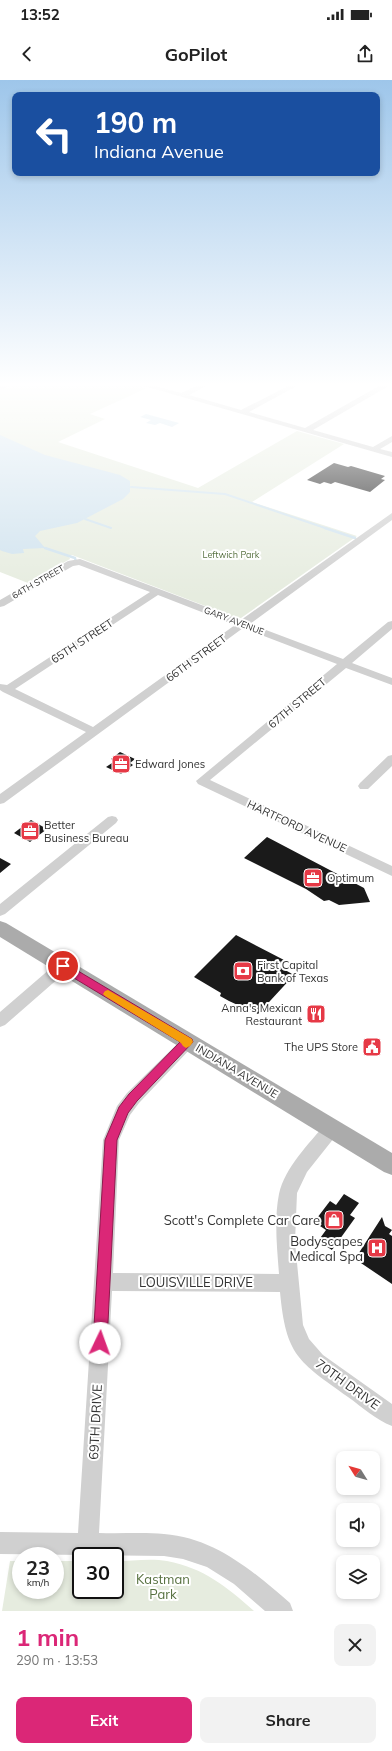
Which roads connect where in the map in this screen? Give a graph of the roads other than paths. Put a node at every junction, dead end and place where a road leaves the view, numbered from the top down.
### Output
1 (392, 516) edge
2 (76, 561) joint
3 (158, 591) junction
4 (0, 604) edge
5 (243, 624) junction
6 (392, 624) edge
7 (344, 664) junction
8 (392, 682) edge
9 (3, 688) edge
10 (94, 732) junction
11 (392, 759) edge
12 (202, 781) joint
13 (364, 786) dead end
14 (0, 800) edge
15 (112, 820) dead end
16 (392, 871) edge
17 (0, 911) edge
18 (0, 928) edge
19 (63, 966) junction
20 (0, 1021) edge
21 (188, 1042) junction
22 (332, 1128) junction
23 (392, 1165) edge
24 (104, 1282) junction
25 (288, 1283) junction
26 (392, 1416) edge
27 (0, 1543) edge
28 (88, 1544) junction
29 (282, 1611) edge

1 - 5 street, 66TH STREET
2 - 3 street, GARY AVENUE
2 - 4 street, 64TH STREET
3 - 5 street, GARY AVENUE
3 - 9 street, 65TH STREET
5 - 7 street, GARY AVENUE
5 - 10 street, 66TH STREET
6 - 7 street, 67TH STREET
7 - 8 street, GARY AVENUE
7 - 12 street, 67TH STREET
9 - 10 street
10 - 14 street, 66TH STREET
11 - 13 street
12 - 16 street, HARTFORD AVENUE
15 - 17 street
18 - 19 main road, INDIANA AVENUE
19 - 20 street
19 - 21 main road, INDIANA AVENUE
21 - 22 main road, INDIANA AVENUE
21 - 24 street, 69TH DRIVE
22 - 23 main road, INDIANA AVENUE
22 - 25 street, 70TH DRIVE
24 - 25 street, LOUISVILLE DRIVE
24 - 28 street, 69TH DRIVE
25 - 26 street, 70TH DRIVE
27 - 28 street
28 - 29 street

